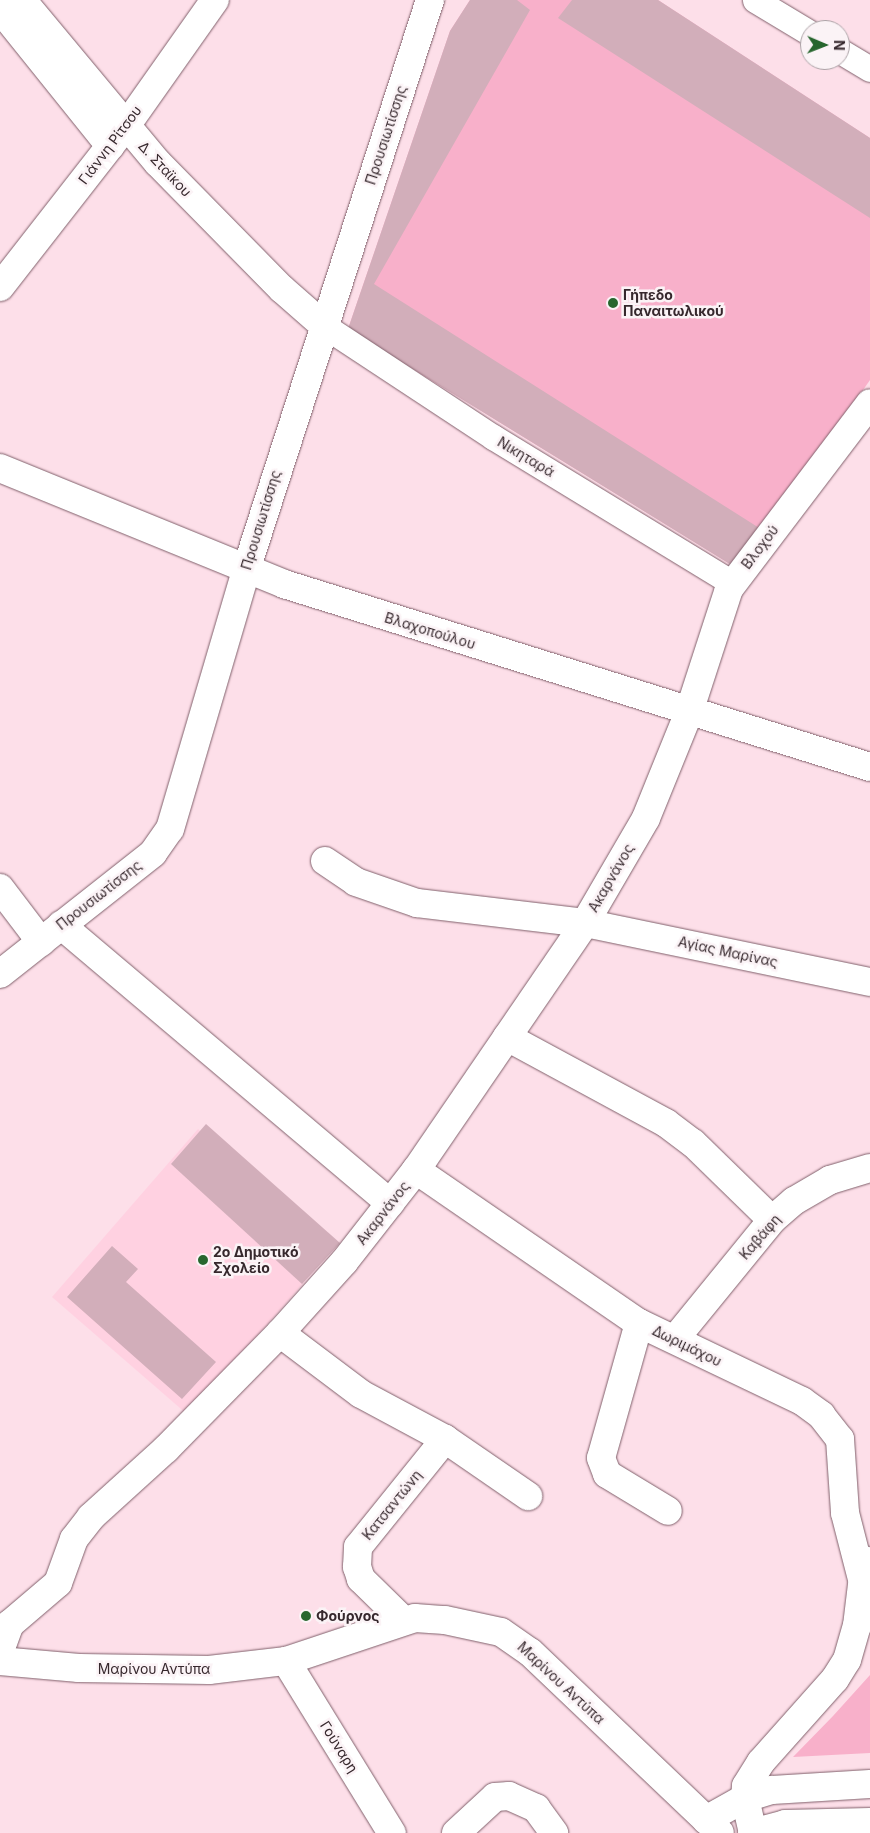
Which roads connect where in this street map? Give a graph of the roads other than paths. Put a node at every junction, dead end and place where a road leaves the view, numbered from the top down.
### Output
1 (22, 0) edge
2 (215, 0) edge
3 (430, 0) edge
4 (755, 0) edge
5 (0, 9) edge
6 (800, 27) edge
7 (850, 57) edge
8 (870, 69) edge
9 (118, 136) junction
10 (0, 288) edge
11 (323, 325) junction
12 (870, 403) edge
13 (0, 468) edge
14 (246, 570) junction
15 (732, 584) junction
16 (689, 712) junction
17 (870, 767) edge
18 (325, 861) dead end
19 (0, 888) edge
20 (585, 923) junction
21 (51, 933) junction
22 (0, 974) edge
23 (870, 982) edge
24 (507, 1037) junction
25 (870, 1168) edge
26 (416, 1170) junction
27 (390, 1203) junction
28 (772, 1220) junction
29 (638, 1322) junction
30 (280, 1333) junction
31 (675, 1340) junction
32 (445, 1439) junction
33 (528, 1496) dead end
34 (668, 1511) dead end
35 (870, 1540) edge
36 (862, 1579) junction
37 (403, 1620) junction
38 (0, 1651) edge
39 (0, 1661) edge
40 (286, 1661) junction
41 (870, 1784) edge
42 (745, 1798) junction
43 (870, 1822) edge
44 (713, 1826) edge
45 (392, 1833) edge
46 (456, 1833) edge
47 (554, 1833) edge
48 (753, 1833) edge
49 (863, 1833) edge

1 - 9 street, Δ. Σταϊκου
2 - 9 street, Γιάννη Ρίτσου
3 - 11 street, Προυσιωτίσσης
4 - 6 street
5 - 9 street, Δ. Σταϊκου
7 - 8 street
9 - 10 street, Γιάννη Ρίτσου
9 - 11 street, Δ. Σταϊκου
11 - 14 street, Προυσιωτίσσης
11 - 15 street, Νικηταρά
12 - 15 street, Βλοχού
13 - 14 street, Βλαχοπούλου
14 - 16 street, Βλαχοπούλου
14 - 21 street, Προυσιωτίσσης
15 - 16 street, Βλοχού
16 - 17 street, Βλαχοπούλου
16 - 20 street, Ακαρνάνος
18 - 20 street, Αγίας Μαρίνας
19 - 21 street
20 - 23 street, Αγίας Μαρίνας
20 - 24 street, Ακαρνάνος
21 - 22 street, Προυσιωτίσσης
21 - 27 street
24 - 26 street, Ακαρνάνος
24 - 28 street
25 - 28 street, Καβάφη
26 - 27 street, Ακαρνάνος
26 - 29 street, Δωριμάχου
27 - 30 street, Ακαρνάνος
28 - 31 street, Καβάφη
29 - 31 street, Δωριμάχου
29 - 34 street
30 - 32 street
30 - 38 street, Ακαρνάνος
31 - 36 street, Δωριμάχου
32 - 33 street
32 - 37 street, Κατσαντώνη
35 - 36 street
36 - 42 street
37 - 40 street, Μαρίνου Αντύπα
37 - 44 street, Μαρίνου Αντύπα
39 - 40 street, Μαρίνου Αντύπα
40 - 45 street, Γούναρη
41 - 42 street, Μαρίνου Αντύπα
42 - 44 street, Μαρίνου Αντύπα
42 - 48 street
43 - 48 street
43 - 49 street
46 - 47 street

